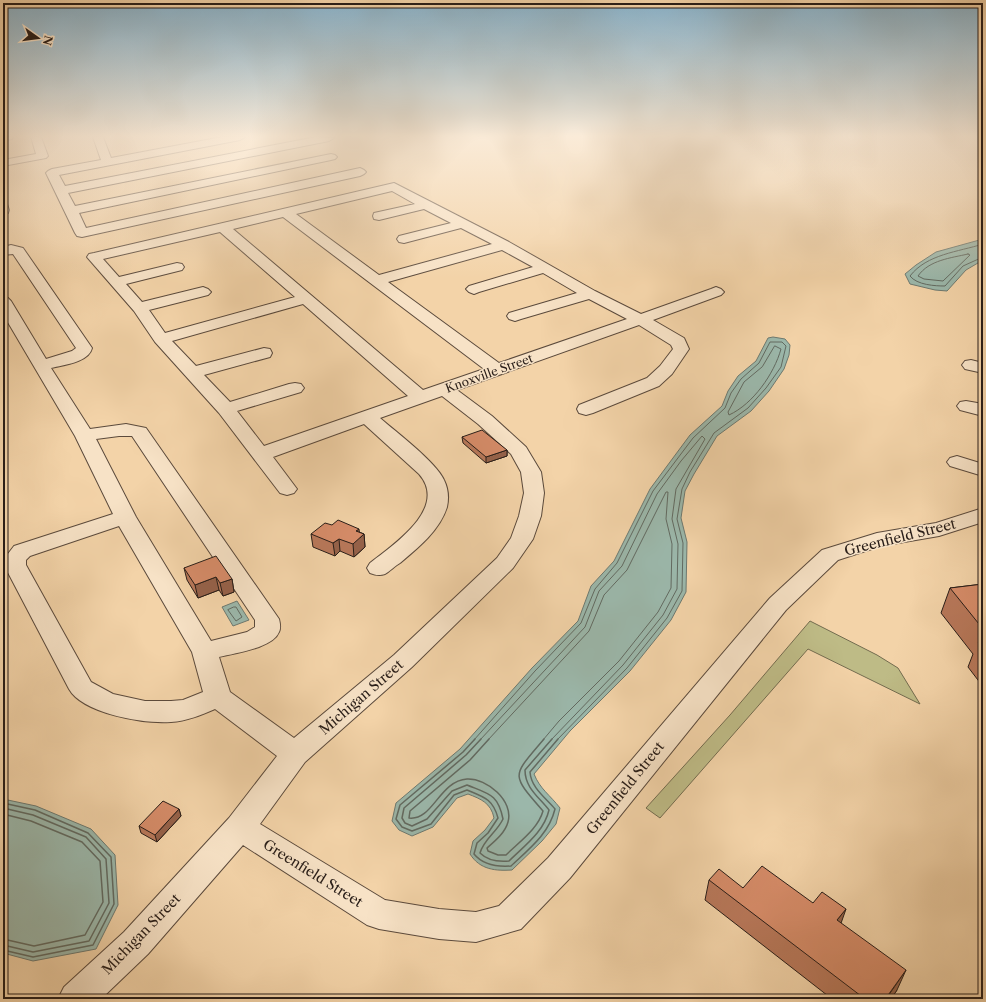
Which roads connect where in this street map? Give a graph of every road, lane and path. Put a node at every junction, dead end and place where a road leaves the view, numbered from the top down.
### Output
1 (57, 184) edge
2 (97, 184) edge
3 (202, 184) edge
4 (306, 184) edge
5 (60, 191) junction
6 (232, 200) junction
7 (426, 205) junction
8 (3, 207) edge
9 (3, 210) edge
10 (71, 211) junction
11 (285, 212) junction
12 (379, 216) dead end
13 (254, 220) junction
14 (463, 224) junction
15 (223, 227) junction
16 (404, 239) dead end
17 (504, 245) junction
18 (3, 251) edge
19 (177, 267) dead end
20 (543, 269) junction
21 (378, 280) junction
22 (116, 282) junction
23 (474, 289) dead end
24 (203, 292) dead end
25 (716, 292) dead end
26 (590, 294) junction
27 (307, 298) junction
28 (3, 301) edge
29 (139, 308) junction
30 (515, 316) dead end
31 (642, 320) junction
32 (161, 340) junction
33 (264, 353) dead end
34 (41, 366) junction
35 (497, 370) junction
36 (191, 373) junction
37 (295, 388) dead end
38 (444, 389) junction
39 (420, 397) junction
40 (226, 409) junction
41 (586, 409) dead end
42 (367, 417) junction
43 (85, 436) junction
44 (261, 454) junction
45 (957, 462) dead end
46 (983, 470) edge
47 (287, 489) dead end
48 (983, 514) edge
49 (125, 517) junction
50 (378, 568) dead end
51 (205, 652) junction
52 (218, 697) junction
53 (295, 754) junction
54 (240, 827) junction
55 (76, 999) edge

1 - 5 street
2 - 5 street
3 - 10 street
4 - 6 street
5 - 10 street
6 - 10 street
6 - 13 street
7 - 11 street
7 - 12 street
7 - 14 street
8 - 9 street
11 - 13 street
11 - 21 street
13 - 15 street
14 - 16 street
14 - 17 street
15 - 22 street
15 - 27 street
17 - 20 street
17 - 21 street
18 - 34 street
19 - 22 street
20 - 23 street
20 - 26 street
21 - 35 street
22 - 29 street
24 - 29 street
25 - 31 street, Knoxville Street
26 - 30 street
26 - 31 street
27 - 32 street
27 - 39 street
28 - 34 street
29 - 32 street
31 - 35 street, Knoxville Street
31 - 41 street
32 - 36 street
33 - 36 street
34 - 43 street
35 - 38 street, Knoxville Street
36 - 40 street
37 - 40 street
38 - 39 street, Knoxville Street
38 - 53 street, Michigan Street
39 - 42 street, Knoxville Street
40 - 44 street
42 - 44 street, Knoxville Street
42 - 50 street
43 - 49 street
43 - 51 street
44 - 47 street
45 - 46 street
48 - 54 street, Greenfield Street
49 - 51 street
49 - 52 street
51 - 52 street
52 - 53 street
53 - 54 street, Michigan Street
54 - 55 street, Michigan Street

